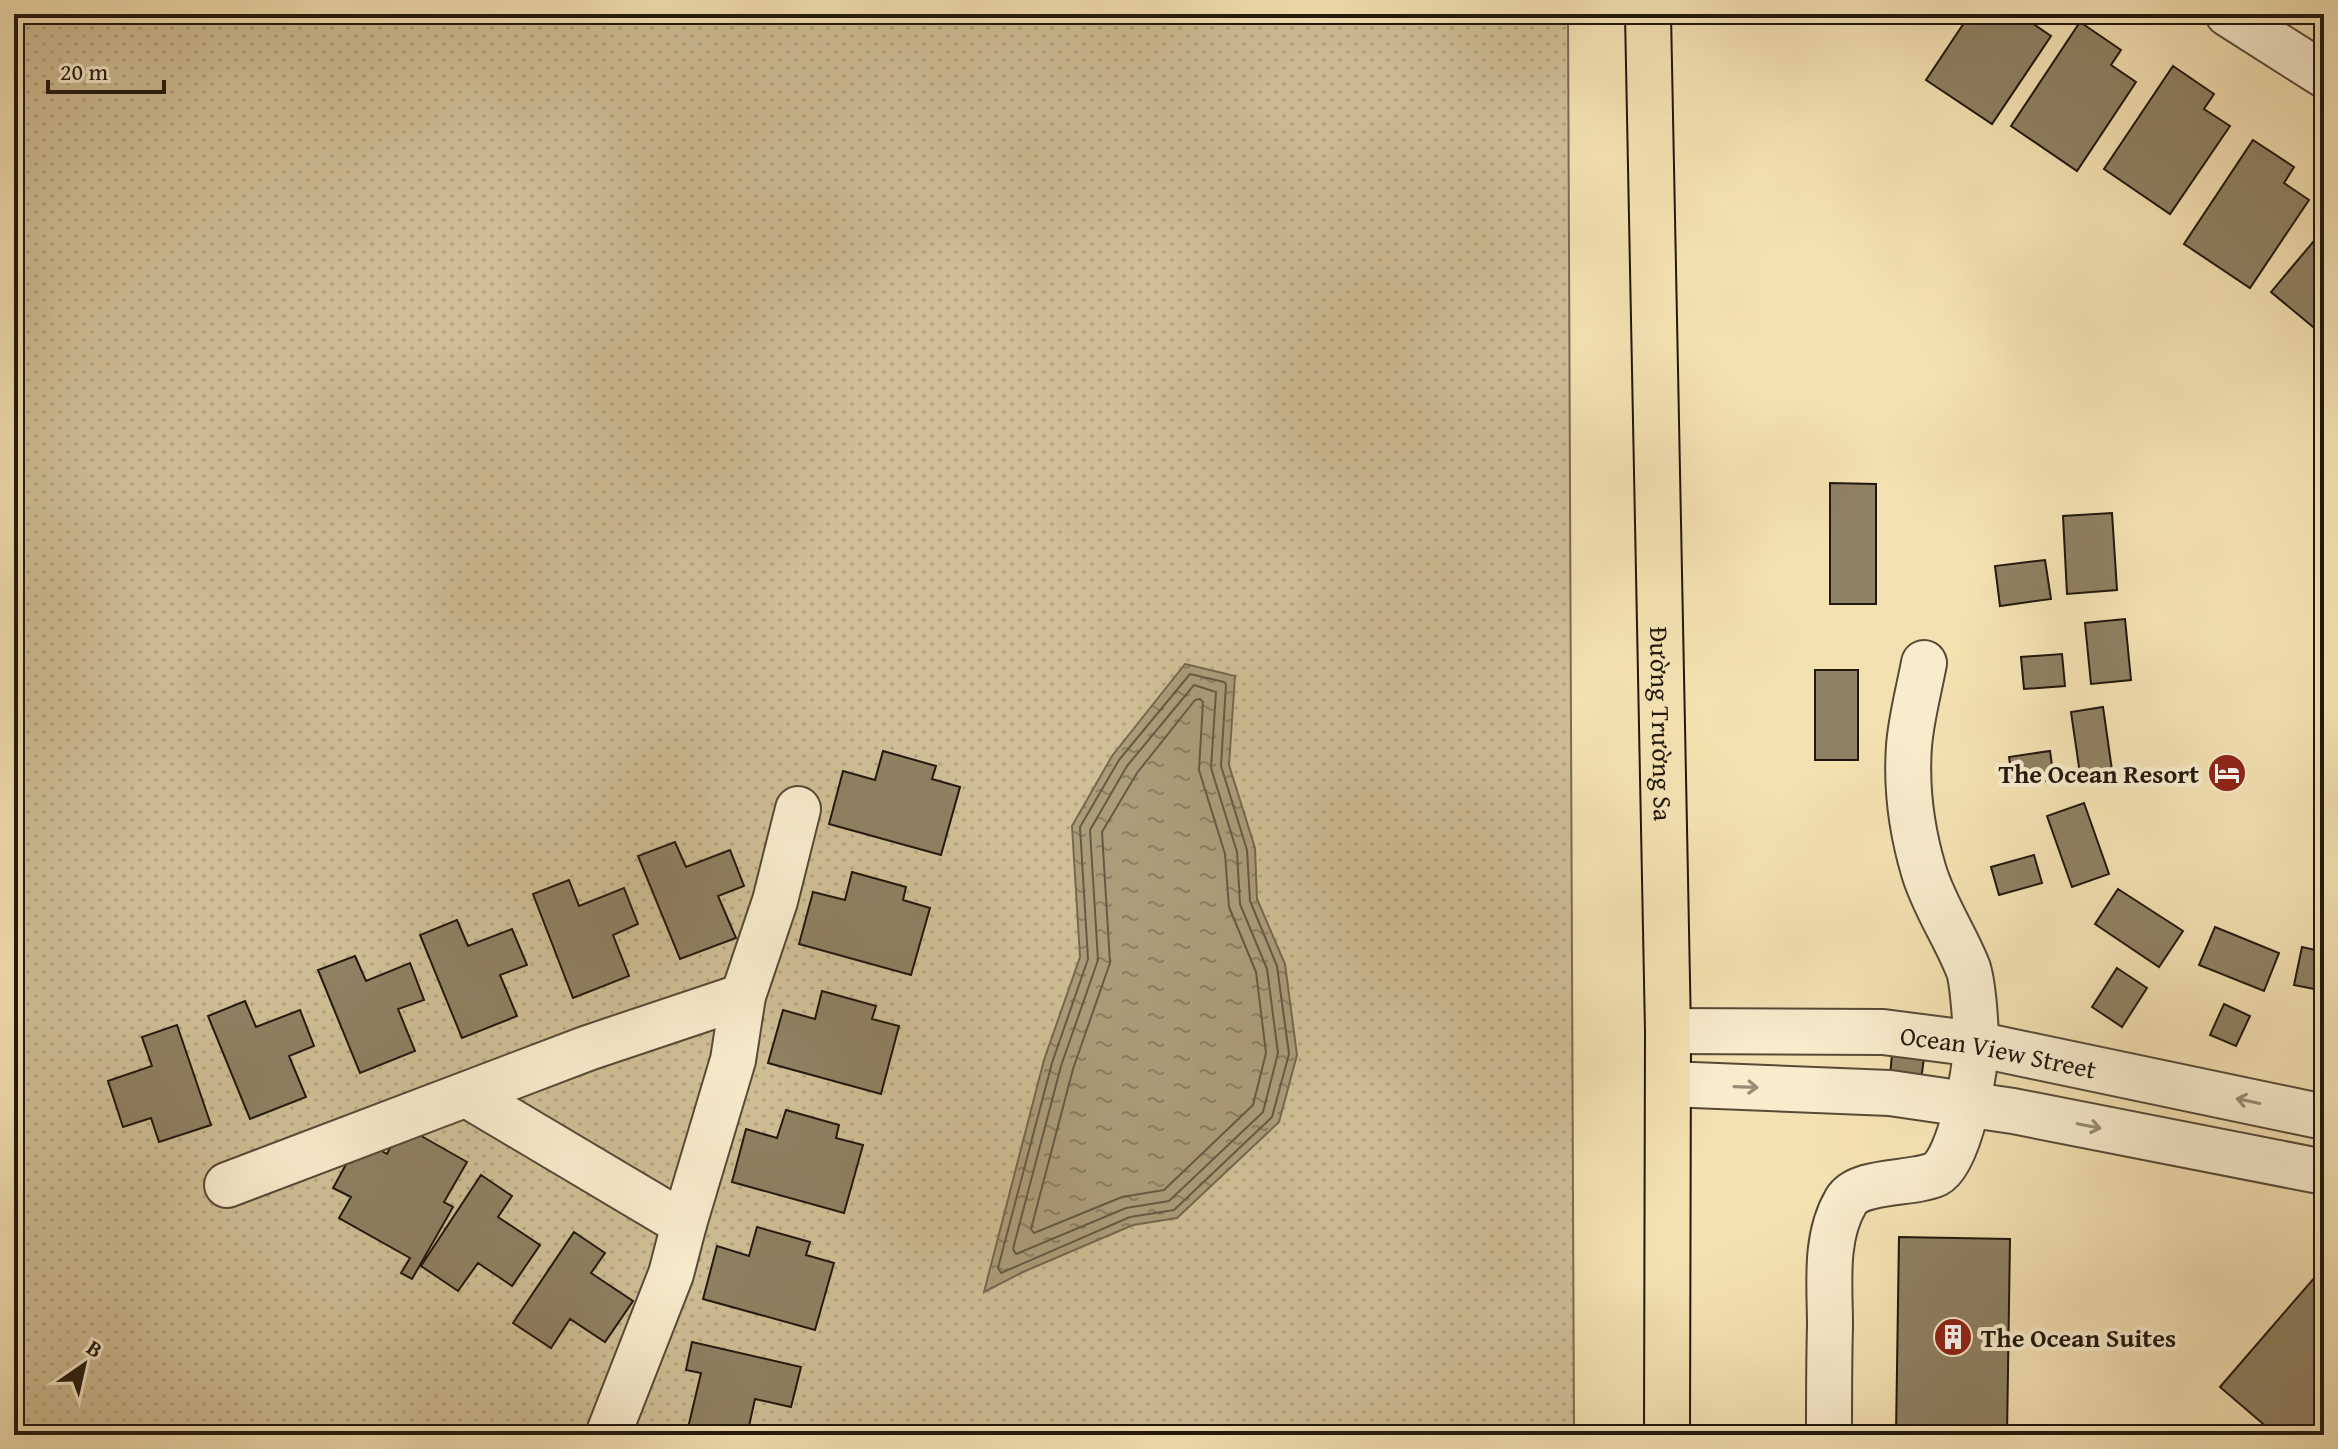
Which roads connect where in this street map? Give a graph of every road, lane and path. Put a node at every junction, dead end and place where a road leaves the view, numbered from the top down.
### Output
1 (1648, 14) edge
2 (2228, 14) edge
3 (2324, 75) edge
4 (1924, 663) dead end
5 (798, 809) dead end
6 (743, 996) junction
7 (1668, 1031) junction
8 (1976, 1044) junction
9 (1668, 1084) junction
10 (467, 1095) junction
11 (1967, 1104) junction
12 (2324, 1117) edge
13 (2324, 1172) edge
14 (227, 1185) dead end
15 (684, 1224) junction
16 (608, 1435) edge
17 (1667, 1435) edge
18 (1829, 1435) edge

1 - 7 main road, Đường Trường Sa
2 - 3 street
4 - 8 street
5 - 6 street
6 - 10 street
6 - 15 street
7 - 8 street, Ocean View Street
7 - 9 main road, Đường Trường Sa
8 - 11 street
12 -> 8 street, Ocean View Street
9 -> 11 street
9 - 17 main road, Đường Trường Sa
10 - 14 street
10 - 15 street
11 -> 13 street
11 - 18 street
15 - 16 street

